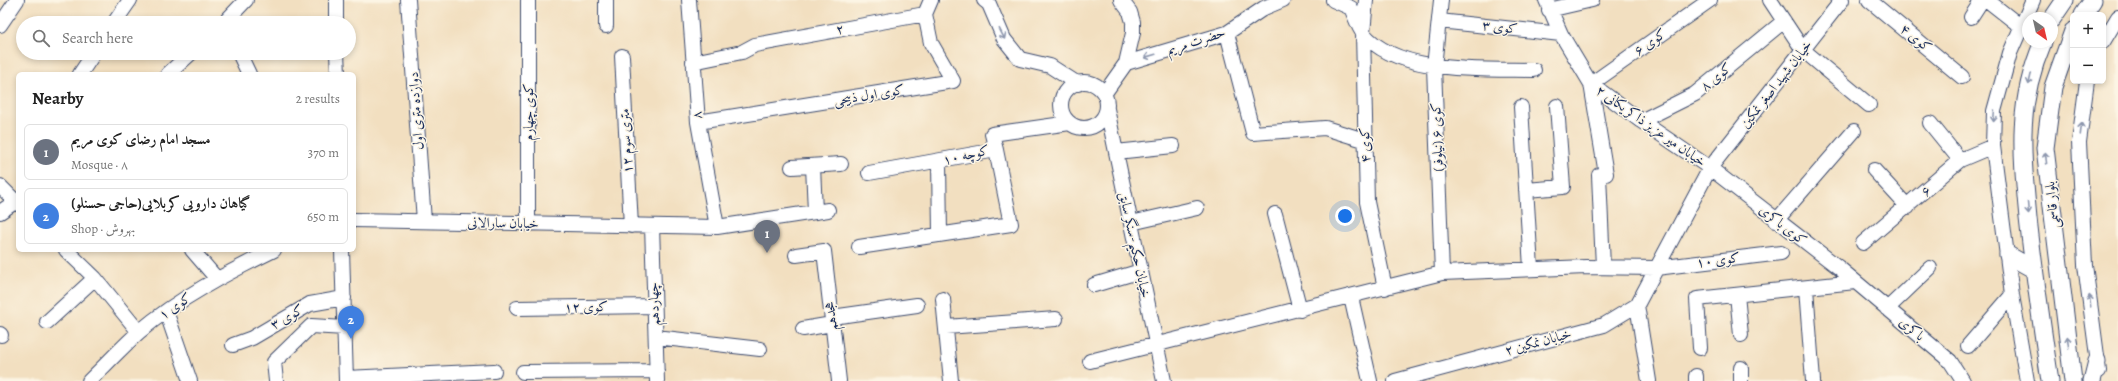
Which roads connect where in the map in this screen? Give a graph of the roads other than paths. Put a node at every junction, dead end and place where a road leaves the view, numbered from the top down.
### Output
1 (17, 0) edge
2 (246, 0) edge
3 (336, 0) edge
4 (408, 0) edge
5 (528, 0) edge
6 (606, 0) edge
7 (689, 0) edge
8 (931, 0) edge
9 (1121, 0) edge
10 (1333, 0) edge
11 (1366, 0) edge
12 (1441, 0) edge
13 (1592, 0) edge
14 (1710, 0) edge
15 (1770, 0) edge
16 (1842, 0) edge
17 (1869, 0) edge
18 (1982, 0) edge
19 (1987, 0) edge
20 (2033, 0) edge
21 (2065, 0) edge
22 (2093, 0) edge
23 (127, 1) edge
24 (989, 1) edge
25 (1274, 1) edge
26 (1548, 5) edge
27 (2057, 12) edge
28 (2085, 12) edge
29 (925, 14) junction
30 (118, 16) edge
31 (231, 16) edge
32 (336, 16) edge
33 (2, 17) edge
34 (1971, 17) dead end
35 (2118, 17) edge
36 (1439, 21) junction
37 (1784, 21) junction
38 (2015, 22) dead end
39 (606, 26) dead end
40 (1227, 33) junction
41 (1363, 33) junction
42 (1560, 34) junction
43 (2106, 37) edge
44 (2070, 39) edge
45 (2040, 48) edge
46 (1803, 50) junction
47 (622, 56) dead end
48 (89, 60) edge
49 (183, 60) edge
50 (242, 60) edge
51 (337, 60) edge
52 (693, 62) junction
53 (1126, 63) junction
54 (1434, 67) junction
55 (1534, 70) dead end
56 (81, 72) edge
57 (170, 72) edge
58 (248, 72) edge
59 (338, 72) edge
60 (1962, 77) dead end
61 (1078, 84) junction
62 (1591, 84) junction
63 (2087, 84) edge
64 (1104, 94) junction
65 (1869, 105) dead end
66 (1557, 106) dead end
67 (1521, 107) dead end
68 (1107, 109) junction
69 (1641, 121) junction
70 (698, 122) junction
71 (1070, 123) junction
72 (1930, 123) dead end
73 (1854, 131) dead end
74 (1364, 140) junction
75 (1173, 146) dead end
76 (1993, 146) junction
77 (996, 150) junction
78 (1116, 152) junction
79 (1960, 160) junction
80 (939, 161) junction
81 (841, 164) dead end
82 (813, 166) junction
83 (792, 167) dead end
84 (1710, 168) junction
85 (1874, 170) dead end
86 (869, 173) dead end
87 (0, 186) edge
88 (1526, 190) junction
89 (16, 201) edge
90 (16, 203) edge
91 (1908, 206) junction
92 (1197, 208) dead end
93 (0, 212) edge
94 (1275, 214) dead end
95 (356, 220) edge
96 (424, 221) junction
97 (1776, 221) junction
98 (1131, 223) junction
99 (528, 224) junction
100 (631, 226) junction
101 (652, 226) junction
102 (718, 228) junction
103 (940, 235) junction
104 (1863, 243) dead end
105 (859, 247) dead end
106 (68, 252) edge
107 (194, 252) edge
108 (270, 252) edge
109 (342, 252) edge
110 (1781, 253) dead end
111 (796, 255) dead end
112 (2008, 255) junction
113 (1603, 266) junction
114 (1531, 268) junction
115 (1656, 268) junction
116 (1930, 268) dead end
117 (2033, 270) junction
118 (1141, 271) junction
119 (1442, 273) junction
120 (95, 278) junction
121 (217, 279) junction
122 (1855, 282) junction
123 (1094, 285) dead end
124 (1385, 288) junction
125 (1806, 288) junction
126 (1737, 294) junction
127 (2012, 295) junction
128 (1351, 297) junction
129 (344, 298) junction
130 (943, 299) dead end
131 (917, 305) dead end
132 (1637, 305) junction
133 (654, 306) junction
134 (517, 308) dead end
135 (1887, 308) junction
136 (1300, 310) junction
137 (166, 311) junction
138 (1056, 319) dead end
139 (832, 321) junction
140 (47, 322) dead end
141 (345, 328) junction
142 (946, 328) junction
143 (803, 329) dead end
144 (139, 332) junction
145 (1741, 335) dead end
146 (656, 337) junction
147 (233, 345) dead end
148 (1157, 345) junction
149 (1968, 346) dead end
150 (1700, 348) dead end
151 (760, 349) dead end
152 (1090, 361) dead end
153 (2097, 361) junction
154 (494, 371) dead end
155 (523, 372) dead end
156 (657, 376) edge
157 (346, 380) edge
158 (89, 381) edge
159 (190, 381) edge
160 (276, 381) edge
161 (838, 381) edge
162 (951, 381) edge
163 (1164, 381) edge
164 (1370, 381) edge
165 (1395, 381) edge
166 (1649, 381) edge
167 (1813, 381) edge
168 (1963, 381) edge
169 (2027, 381) edge
170 (2050, 381) edge
171 (2073, 381) edge
172 (2092, 381) edge
173 (2100, 381) edge

1 - 33 street
2 - 31 street
3 - 32 street
4 - 96 street, دوازده متری اول
5 - 99 street, کوی چهارم
6 - 39 street
7 - 52 street, ۸
8 - 29 street
9 - 53 street
10 - 41 street
11 - 41 street, کوی ۴
12 - 36 street, کوی ۶ (نیلوفر)
13 - 26 street
14 - 62 street, کوی ۶
15 - 37 street
16 - 46 street, خیابان شهید اصغر نمکین
17 - 60 street, کوی ۴
18 - 34 street
19 - 38 street
20 -> 76 street
21 - 27 main road
22 - 28 main road
23 - 30 street
24 -> 61 street
25 - 40 street, حضرت مریم
26 - 42 street, ۲ خیابان میر عزیز ذاکر یکانی
29 - 52 street, ۲
29 - 70 street, کوی اول ذبیحی
35 - 43 street
36 - 42 street, کوی ۳
36 - 54 street, کوی ۶ (نیلوفر)
37 - 46 street
37 - 69 street, کوی ۸
40 -> 53 street, حضرت مریم
40 - 74 street
41 - 54 street
41 - 74 street, کوی ۴
42 - 62 street, ۲ خیابان میر عزیز ذاکر یکانی
171 -> 44 main road, بلوار قاسمی
45 -> 117 main road, بلوار قاسمی
46 - 65 street
46 - 84 street, خیابان شهید اصغر نمکین
47 - 100 street, ۱۲ متری سوم
48 - 56 street
49 - 57 street
50 - 58 street
51 - 59 street
52 - 70 street, ۸
53 - 64 street
54 - 55 street
54 - 119 street, کوی ۶ (نیلوفر)
61 - 64 street
61 - 71 street
62 - 69 street, ۲ خیابان میر عزیز ذاکر یکانی
62 - 113 street
153 -> 63 street
64 - 68 street
66 - 88 street
67 - 88 street
68 - 71 street
68 - 78 street, خیابان حکیم-سنگر سابق
69 - 84 street, ۲ خیابان میر عزیز ذاکر یکانی
70 - 102 street, ۸
71 - 77 street, کوچه ۱۰
72 - 79 street
73 - 97 street
74 - 124 street, کوی ۴
75 - 78 street
76 - 79 street, ۶
76 - 112 street
77 - 80 street, کوچه ۱۰
77 - 103 street
78 - 98 street, خیابان حکیم-سنگر سابق
79 - 91 street, ۶
80 - 86 street, کوچه ۱۰
80 - 103 street
81 - 82 street
82 - 83 street
82 - 102 street, خیابان سارالانی
84 - 97 street, کوی باکری
84 - 115 street, خیابان شهید اصغر نمکین
85 - 91 street
87 - 89 street
88 - 114 street
90 - 93 street
91 - 104 street, ۶
92 - 98 street
94 - 136 street
95 - 96 street, خیابان سارالانی
96 - 99 street, خیابان سارالانی
97 - 122 street, کوی باکری
98 - 118 street, خیابان حکیم-سنگر سابق
99 - 100 street, خیابان سارالانی
100 - 101 street, خیابان سارالانی
101 - 102 street, خیابان سارالانی
101 - 133 street, چهاردهم
103 - 105 street
106 - 120 street
107 - 121 street
108 - 121 street, کوی ۱
109 - 129 street
110 - 115 street, کوی ۱۰
111 - 139 street, هجدهم
112 - 117 main road
112 - 127 street
113 - 114 street, کوی ۱۰
113 - 115 street, کوی ۱۰
114 - 119 street, کوی ۱۰
115 - 132 street
116 - 135 street
117 - 170 main road, بلوار قاسمی
118 - 123 street
118 - 148 street, خیابان حکیم-سنگر سابق
119 - 124 street, کوی ۱۰
120 - 140 street
120 - 144 street
121 - 137 street, کوی ۱
122 - 125 street
122 - 135 street, باکری
124 - 128 street, کوی ۱۰
125 - 126 street
125 - 167 street
126 - 145 street
126 - 150 street
127 - 149 street
127 - 169 street
128 - 136 street, کوی ۱۰
128 - 164 street
129 - 141 street
129 - 147 street, کوی ۳
130 - 142 street
131 - 139 street
132 - 165 street, خیابان نمکین ۲
132 - 166 street
133 - 134 street, کوی ۱۲
133 - 146 street, چهاردهم
135 - 168 street, باکری
136 - 148 street, کوی ۱۰
137 - 144 street, کوی ۱
137 - 159 street
138 - 142 street
139 - 143 street
139 - 161 street, هجدهم
141 - 157 street
141 - 160 street
142 - 162 street
144 - 158 street, کوی ۱
146 - 151 street
146 - 156 street, چهاردهم
148 - 152 street, کوی ۱۰
148 - 163 street, خیابان حکیم-سنگر سابق
153 - 172 main road
153 - 173 street
154 - 157 street
155 - 156 street

